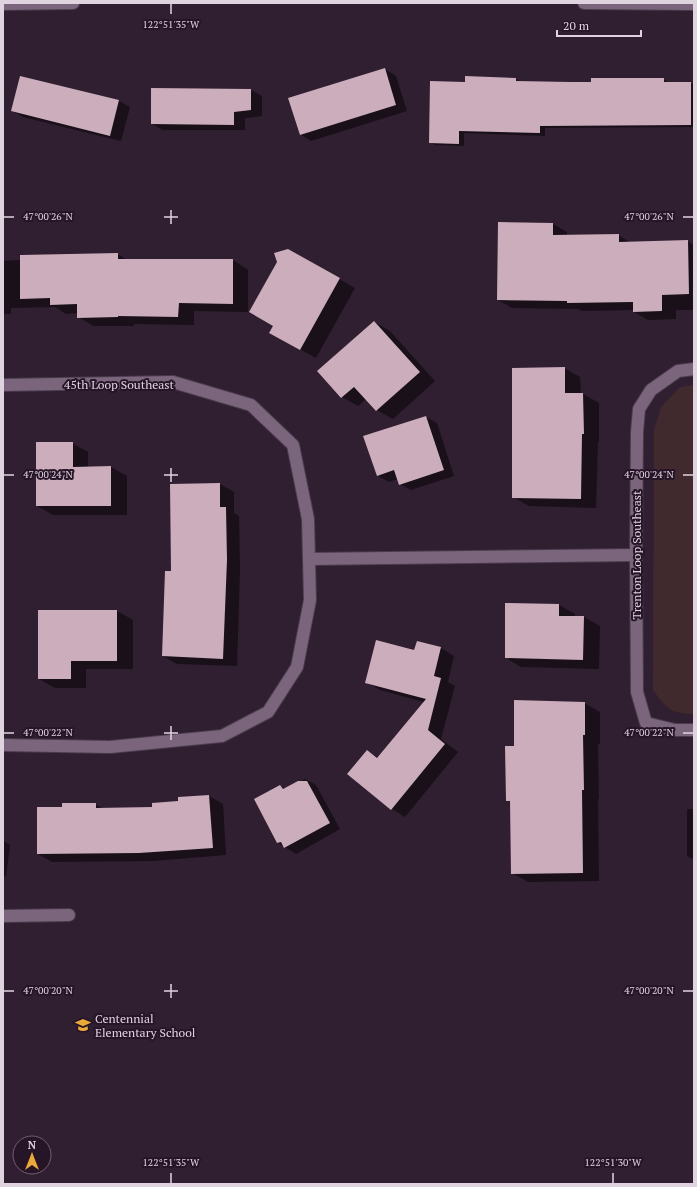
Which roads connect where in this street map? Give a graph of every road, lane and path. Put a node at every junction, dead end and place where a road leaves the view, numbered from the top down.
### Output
1 (73, 3) edge
2 (584, 3) edge
3 (3, 4) edge
4 (694, 4) edge
5 (694, 369) edge
6 (3, 384) edge
7 (636, 555) junction
8 (309, 559) junction
9 (694, 730) edge
10 (3, 745) edge
11 (69, 915) dead end
12 (3, 916) edge

1 - 3 street
2 - 4 street
5 - 7 street, Trenton Loop Southeast
6 - 8 street, 45th Loop Southeast
7 - 8 street
7 - 9 street, Trenton Loop Southeast
8 - 10 street, 45th Loop Southeast
11 - 12 street

